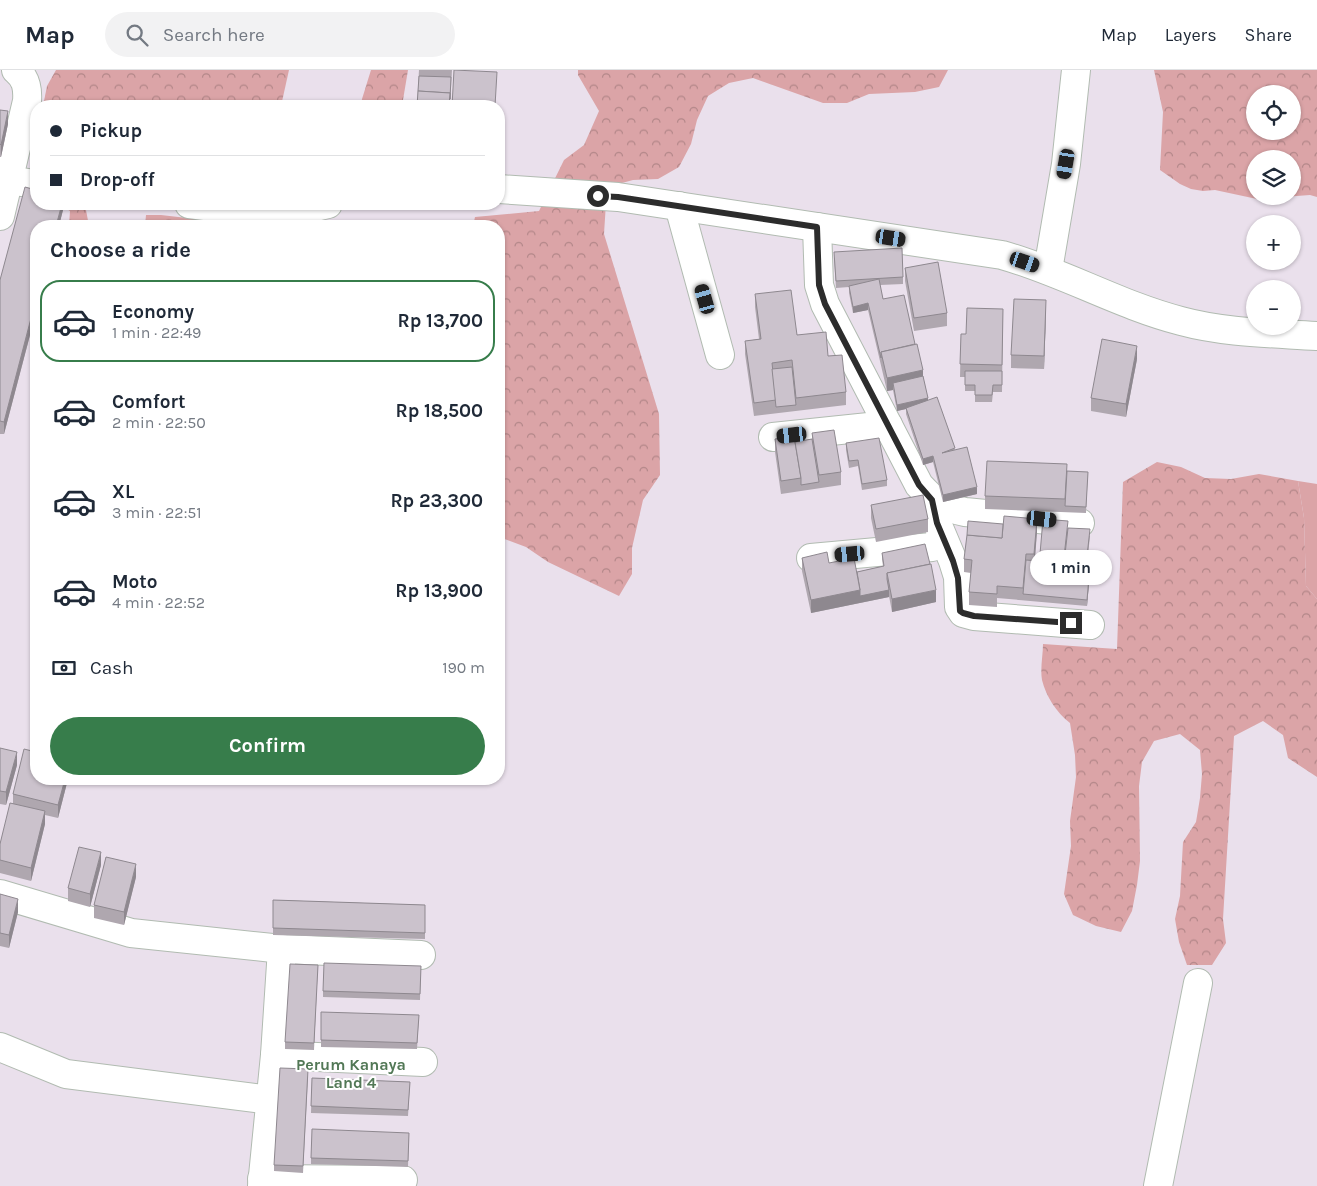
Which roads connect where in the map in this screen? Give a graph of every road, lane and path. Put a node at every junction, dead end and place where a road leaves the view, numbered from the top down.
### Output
1 (16, 70) edge
2 (1076, 70) edge
3 (5, 180) edge
4 (30, 183) edge
5 (505, 189) edge
6 (679, 206) junction
7 (236, 210) edge
8 (302, 210) edge
9 (0, 216) edge
10 (817, 227) junction
11 (1048, 270) junction
12 (1317, 336) edge
13 (720, 355) dead end
14 (888, 425) junction
15 (774, 437) edge
16 (932, 500) junction
17 (1080, 523) dead end
18 (947, 545) junction
19 (811, 558) edge
20 (1090, 624) dead end
21 (0, 894) edge
22 (282, 949) junction
23 (421, 955) dead end
24 (1198, 983) dead end
25 (0, 1046) edge
26 (275, 1055) junction
27 (423, 1062) dead end
28 (270, 1100) junction
29 (402, 1180) dead end
30 (262, 1182) edge
31 (1158, 1186) edge

1 - 3 street
2 - 11 street
3 - 4 street
3 - 9 street
5 - 6 street
6 - 10 street
6 - 13 street
7 - 8 street
10 - 11 street
10 - 14 street
11 - 12 street
14 - 15 street
14 - 16 street
16 - 17 street
16 - 18 street
18 - 19 street
18 - 20 street
21 - 22 street
22 - 23 street
22 - 26 street
24 - 31 street
25 - 28 street
26 - 27 street
26 - 28 street
28 - 30 street
29 - 30 street

